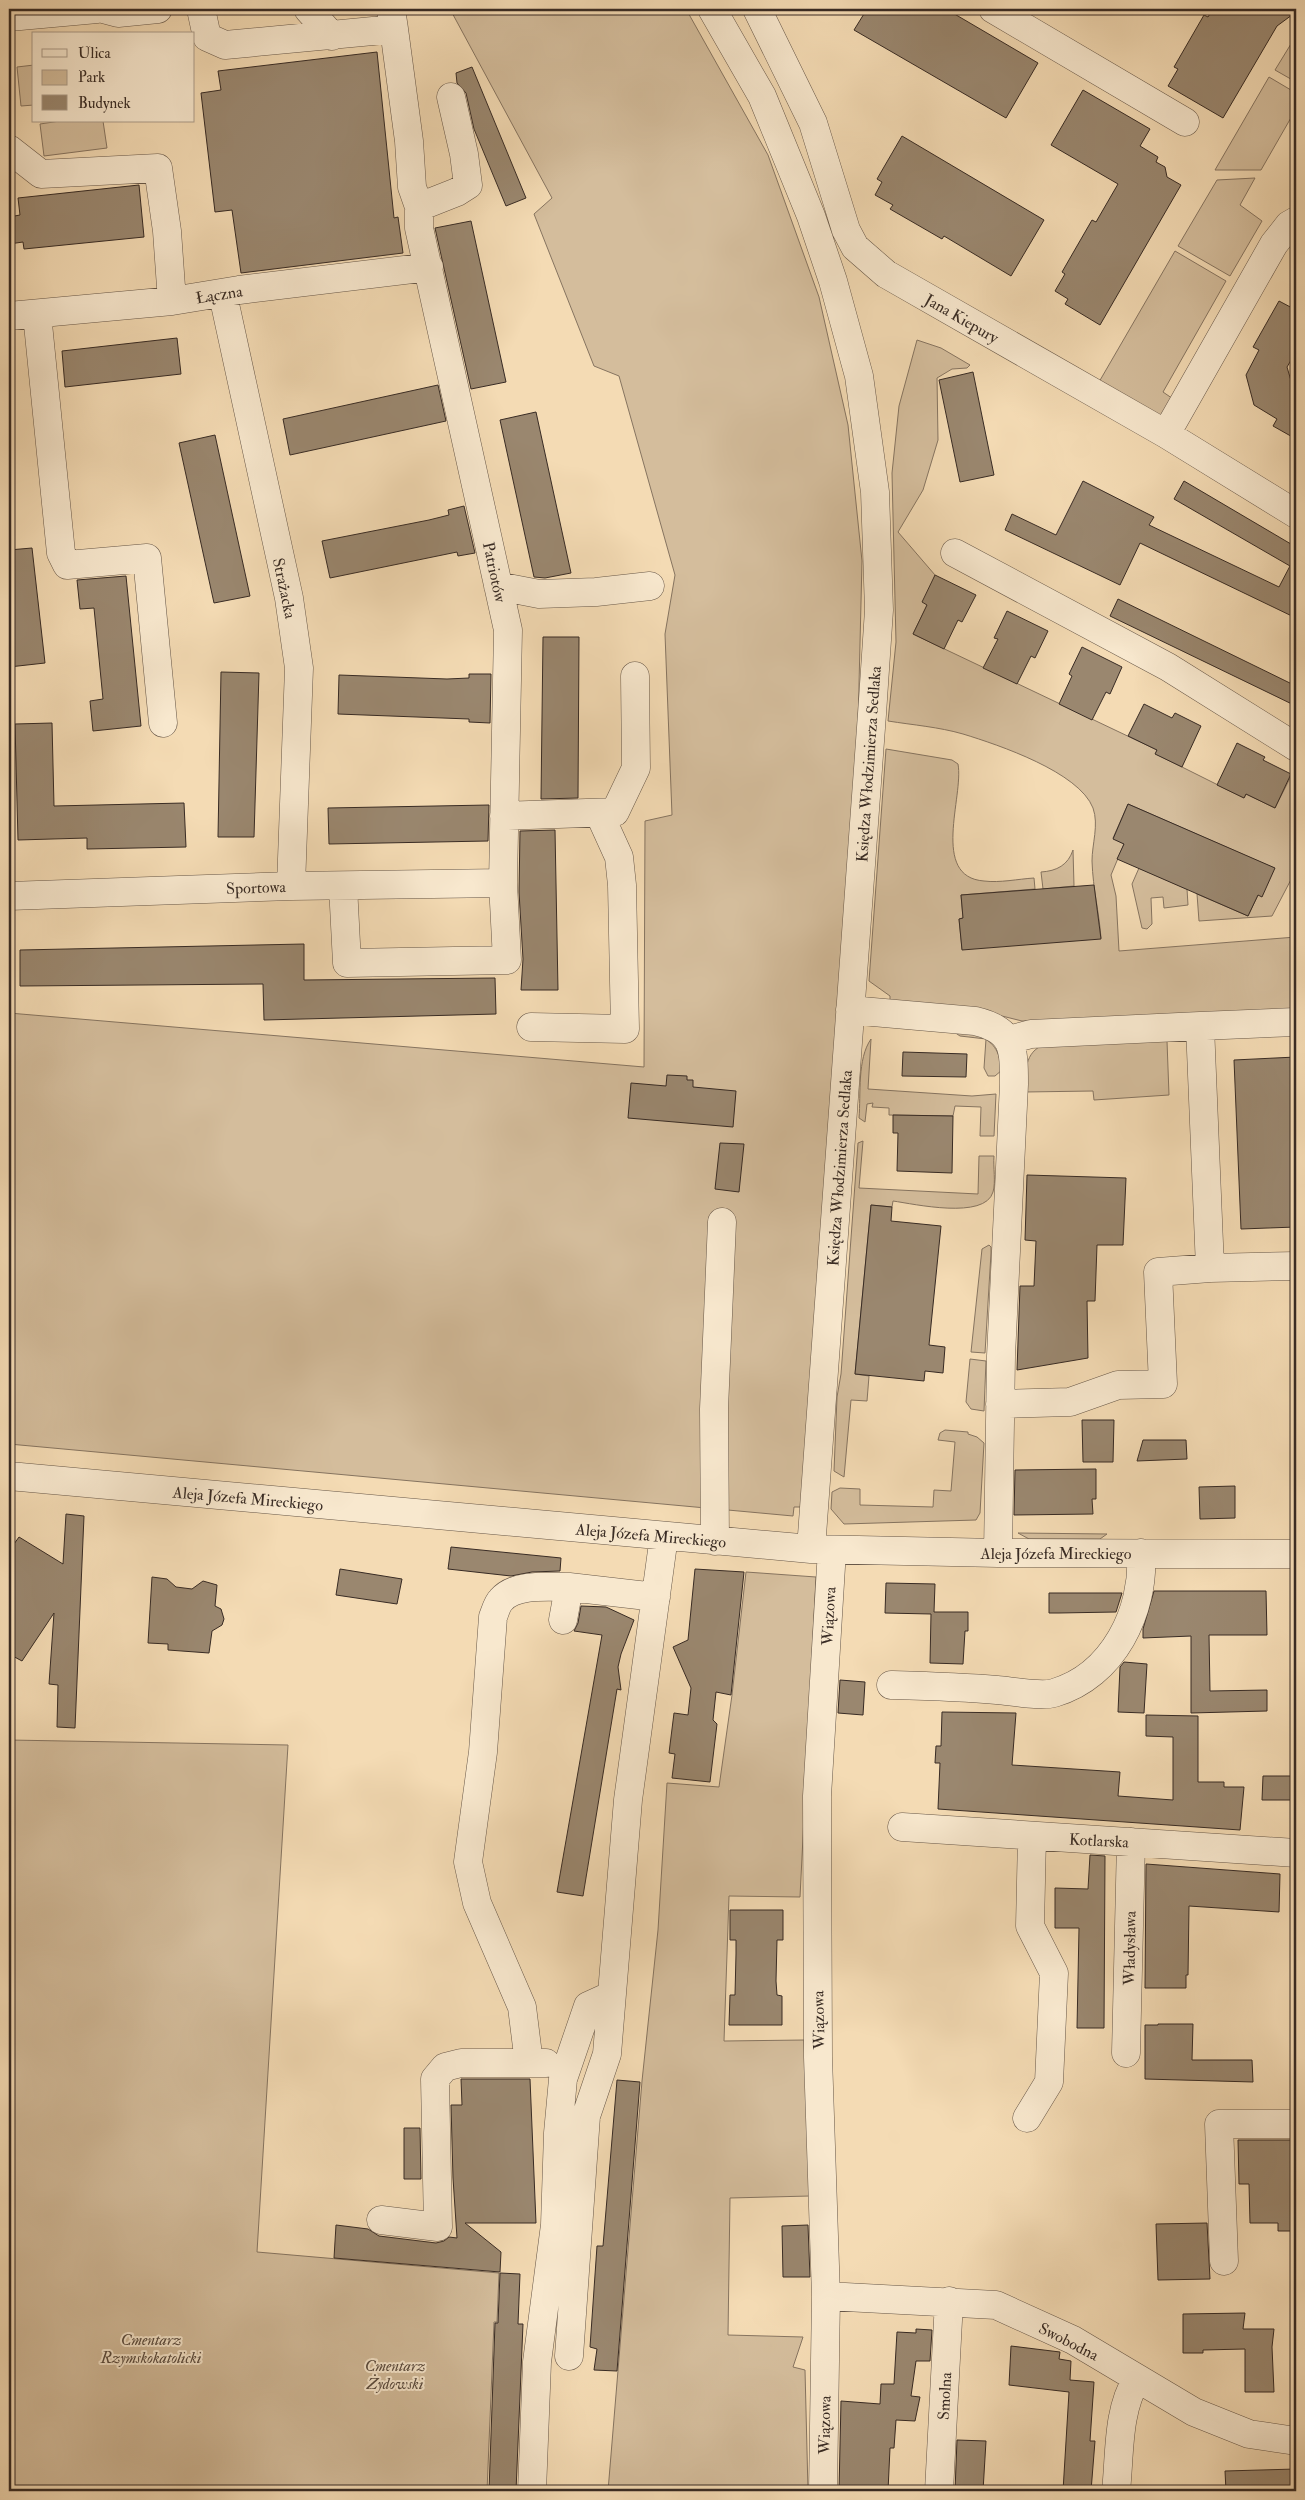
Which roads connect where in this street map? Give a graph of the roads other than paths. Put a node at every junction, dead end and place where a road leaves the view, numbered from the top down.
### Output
1 (98, 9) edge
2 (103, 9) edge
3 (201, 9) edge
4 (308, 9) edge
5 (712, 9) edge
6 (757, 9) edge
7 (994, 9) edge
8 (147, 10) edge
9 (9, 17) edge
10 (392, 19) edge
11 (332, 36) junction
12 (451, 97) dead end
13 (1185, 122) dead end
14 (9, 149) edge
15 (419, 207) junction
16 (1296, 221) edge
17 (429, 267) junction
18 (224, 294) junction
19 (172, 302) junction
20 (37, 314) junction
21 (9, 316) edge
22 (1166, 434) junction
23 (1296, 514) edge
24 (955, 553) dead end
25 (498, 586) junction
26 (650, 586) dead end
27 (635, 676) dead end
28 (163, 723) dead end
29 (1296, 747) edge
30 (598, 813) junction
31 (504, 816) junction
32 (503, 883) junction
33 (291, 886) junction
34 (343, 886) junction
35 (9, 896) edge
36 (850, 1010) junction
37 (1296, 1022) edge
38 (531, 1026) dead end
39 (1200, 1026) junction
40 (1008, 1040) junction
41 (722, 1222) dead end
42 (1296, 1266) edge
43 (1210, 1268) junction
44 (1000, 1404) junction
45 (9, 1476) edge
46 (664, 1536) junction
47 (714, 1541) junction
48 (822, 1549) junction
49 (998, 1553) junction
50 (1141, 1553) junction
51 (1296, 1554) edge
52 (569, 1586) junction
53 (656, 1597) junction
54 (563, 1620) dead end
55 (891, 1685) dead end
56 (902, 1827) dead end
57 (1032, 1837) junction
58 (1131, 1842) junction
59 (1296, 1853) edge
60 (610, 1996) junction
61 (1126, 2053) dead end
62 (529, 2063) junction
63 (567, 2067) junction
64 (1028, 2118) dead end
65 (1296, 2124) edge
66 (381, 2220) dead end
67 (1224, 2262) dead end
68 (826, 2296) junction
69 (949, 2301) junction
70 (569, 2356) dead end
71 (1137, 2379) junction
72 (1296, 2441) edge
73 (532, 2491) edge
74 (823, 2491) edge
75 (939, 2491) edge
76 (1116, 2491) edge

1 - 9 street
2 - 8 street
3 - 11 street
4 - 11 street
5 - 36 street, Księdza Włodzimierza Sedlaka
6 - 22 street, Jana Kiepury
7 - 13 street
10 - 11 street
10 - 15 street, Patriotów
12 - 15 street
14 - 19 street
15 - 17 street, Patriotów
16 - 22 street
17 - 18 street, Łączna
17 - 25 street, Patriotów
18 - 19 street, Łączna
18 - 33 street, Strażacka
19 - 20 street, Łączna
20 - 21 street, Łączna
20 - 28 street
22 - 23 street, Jana Kiepury
24 - 29 street
25 - 26 street
25 - 31 street, Patriotów
27 - 30 street
30 - 31 street
30 - 38 street
31 - 32 street, Patriotów
32 - 34 street, Sportowa
32 - 34 street, Patriotów
33 - 34 street, Sportowa
33 - 35 street, Sportowa
36 - 40 street
36 - 48 street, Księdza Włodzimierza Sedlaka
37 - 39 street
39 - 40 street
39 - 43 street
40 - 44 street
41 - 47 street
42 - 43 street
43 - 44 street
44 - 49 street
45 - 46 street, Aleja Józefa Mireckiego
46 - 47 street, Aleja Józefa Mireckiego
46 - 53 street
47 - 48 street, Aleja Józefa Mireckiego
48 - 49 street, Aleja Józefa Mireckiego
48 - 68 street, Wiązowa
49 - 50 street, Aleja Józefa Mireckiego
50 - 51 street, Aleja Józefa Mireckiego
50 - 55 street
52 - 53 street
52 - 54 street
52 - 62 street
53 - 60 street
56 - 57 street, Kotlarska
57 - 58 street, Kotlarska
57 - 64 street
58 - 59 street, Kotlarska
58 - 61 street, Władysława
60 - 63 street
60 - 70 street
62 - 63 street
62 - 66 street
63 - 73 street
65 - 67 street
68 - 69 street, Swobodna
68 - 74 street, Wiązowa
69 - 71 street, Swobodna
69 - 75 street, Smolna
71 - 72 street, Swobodna
71 - 76 street

